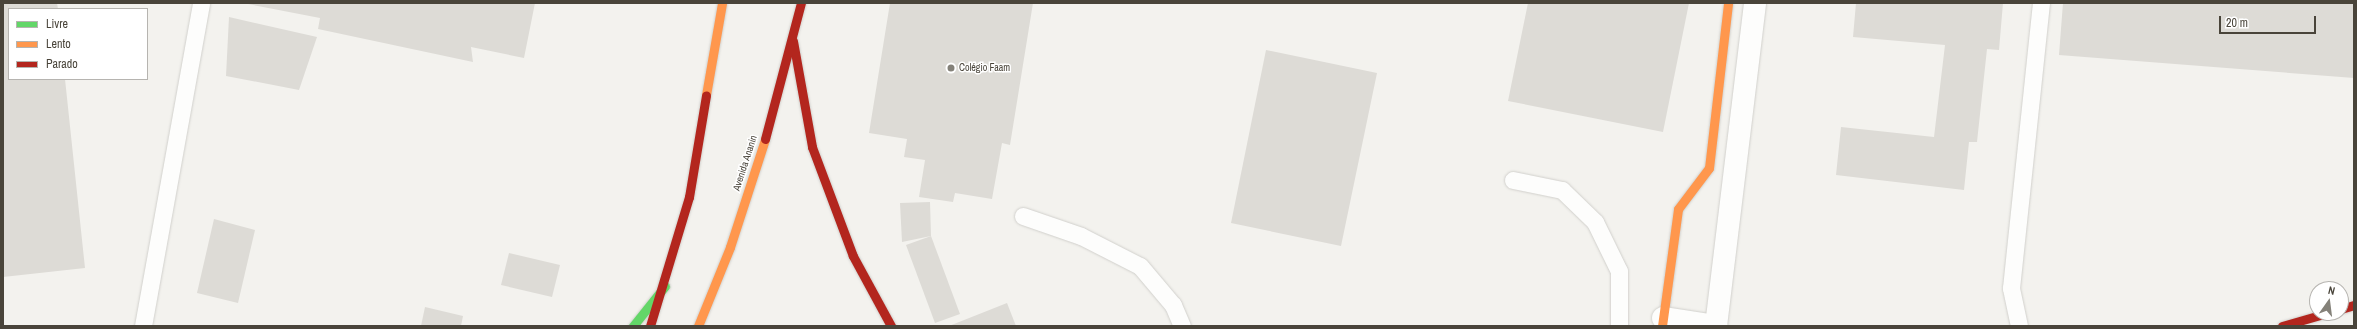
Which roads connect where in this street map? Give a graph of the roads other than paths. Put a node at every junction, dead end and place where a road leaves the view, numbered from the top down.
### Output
1 (201, 3) edge
2 (722, 3) edge
3 (801, 3) edge
4 (1728, 3) edge
5 (1755, 3) edge
6 (2041, 3) edge
7 (793, 41) junction
8 (1709, 168) junction
9 (1736, 171) junction
10 (1513, 180) dead end
11 (1024, 216) dead end
12 (665, 286) junction
13 (2309, 318) edge
14 (1663, 322) edge
15 (143, 326) edge
16 (633, 326) edge
17 (650, 326) edge
18 (698, 326) edge
19 (891, 326) edge
20 (1182, 326) edge
21 (1619, 326) edge
22 (1716, 326) edge
23 (2019, 326) edge
24 (2282, 326) edge

1 - 15 lane
2 - 12 main road
3 - 7 main road, Avenida Ananin
4 - 8 main road
5 - 9 street
6 - 23 lane
7 - 18 main road, Avenida Ananin
7 - 19 main road
8 - 9 street
8 - 14 main road
9 - 22 street
10 - 21 lane
11 - 20 lane
12 - 16 main road
12 - 17 main road
13 - 24 main road
14 - 22 street

